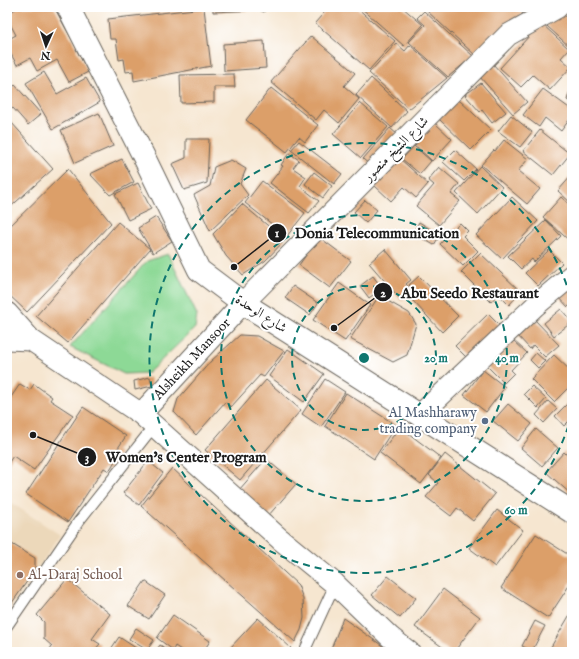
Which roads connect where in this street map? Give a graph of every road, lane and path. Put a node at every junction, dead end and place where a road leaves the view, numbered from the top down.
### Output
1 (68, 7) edge
2 (558, 7) edge
3 (572, 276) edge
4 (243, 303) junction
5 (7, 313) edge
6 (7, 339) edge
7 (31, 340) junction
8 (420, 415) junction
9 (147, 420) junction
10 (572, 512) edge
11 (335, 584) junction
12 (7, 626) edge
13 (304, 652) edge
14 (409, 652) edge

1 - 4 main road, شارع الوحدة
2 - 4 street, شارع الشيخ منصور
3 - 8 street
4 - 8 main road, شارع الوحدة
4 - 9 street, Alsheikh Mansoor
5 - 7 street
6 - 7 street
7 - 9 street
8 - 10 main road, شارع الوحدة
9 - 11 street
9 - 12 lane
11 - 13 lane
11 - 14 street

